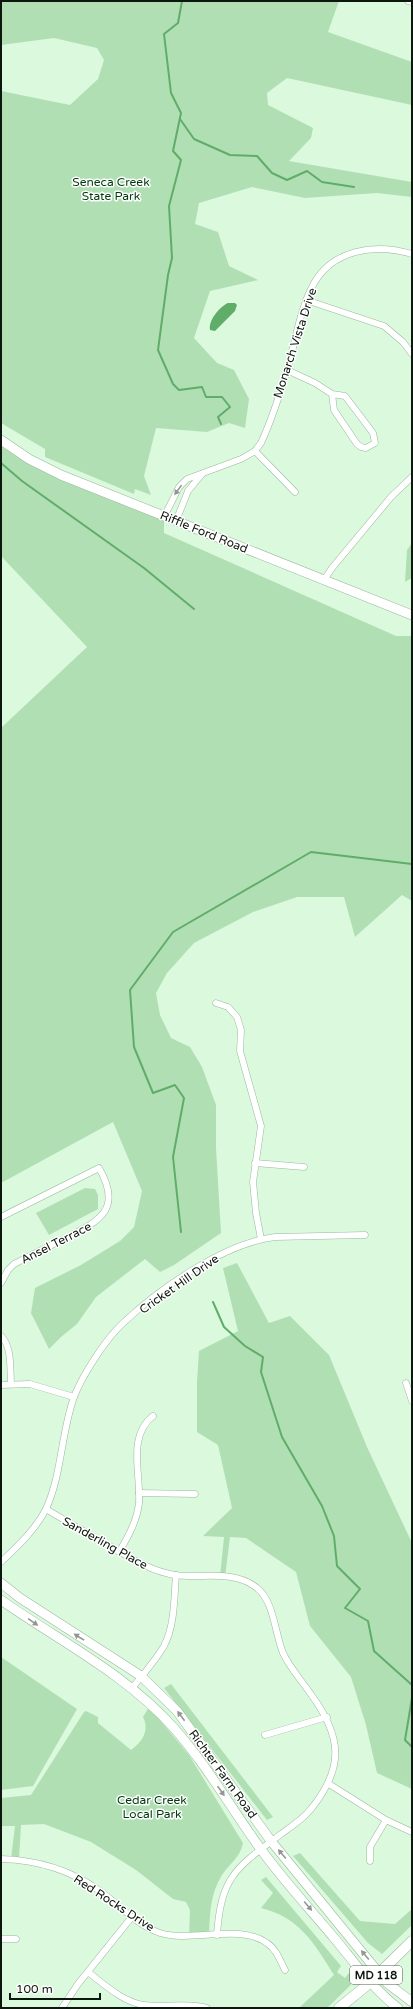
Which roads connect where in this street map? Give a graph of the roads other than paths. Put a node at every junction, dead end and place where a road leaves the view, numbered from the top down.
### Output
1 (408, 1) edge
2 (412, 2) edge
3 (412, 254) edge
4 (306, 300) junction
5 (412, 354) edge
6 (287, 370) junction
7 (332, 394) junction
8 (1, 440) edge
9 (255, 451) junction
10 (202, 474) junction
11 (412, 477) edge
12 (295, 492) dead end
13 (164, 516) junction
14 (176, 521) junction
15 (324, 580) junction
16 (412, 615) edge
17 (216, 1002) dead end
18 (255, 1163) junction
19 (304, 1167) dead end
20 (1, 1217) edge
21 (365, 1235) dead end
22 (261, 1239) junction
23 (1, 1283) edge
24 (1, 1336) edge
25 (11, 1383) junction
26 (406, 1383) dead end
27 (1, 1384) edge
28 (74, 1397) junction
29 (412, 1401) edge
30 (152, 1416) dead end
31 (139, 1493) junction
32 (195, 1494) dead end
33 (46, 1509) junction
34 (119, 1552) junction
35 (1, 1562) edge
36 (176, 1575) junction
37 (1, 1583) edge
38 (1, 1600) edge
39 (141, 1676) junction
40 (132, 1688) junction
41 (327, 1716) junction
42 (265, 1735) dead end
43 (329, 1784) junction
44 (386, 1820) junction
45 (412, 1832) edge
46 (271, 1841) junction
47 (261, 1850) junction
48 (1, 1859) edge
49 (370, 1861) dead end
50 (131, 1918) junction
51 (217, 1935) junction
52 (1, 1939) edge
53 (16, 1939) dead end
54 (412, 1941) edge
55 (285, 1970) dead end
56 (88, 1972) junction
57 (380, 1972) junction
58 (370, 1982) junction
59 (412, 2002) edge
60 (62, 2008) edge
61 (207, 2008) edge
62 (339, 2008) edge
63 (398, 2008) edge

1 - 2 street
3 - 4 street, Monarch Vista Drive
4 - 5 street
4 - 6 street, Monarch Vista Drive
6 - 7 street
6 - 9 street, Monarch Vista Drive
7 - 7 street
8 - 13 main road, Riffle Ford Road
9 - 10 street
9 - 12 street
10 -> 13 street
10 - 14 street
11 - 15 street
13 - 14 main road, Riffle Ford Road
14 - 15 main road, Riffle Ford Road
15 - 16 main road, Riffle Ford Road
17 - 18 street
18 - 19 street
18 - 22 street
20 - 23 street, Ansel Terrace
21 - 22 street, Cricket Hill Drive
22 - 28 street, Cricket Hill Drive
24 - 25 street
25 - 27 street
25 - 28 street
26 - 29 street
28 - 33 street, Cricket Hill Drive
30 - 31 street
31 - 32 street
31 - 34 street
33 - 34 street, Sanderling Place
33 - 35 street, Cricket Hill Drive
34 - 36 street, Sanderling Place
36 - 39 street
36 - 41 street, Sanderling Place
39 -> 37 main road, Richter Farm Road
38 -> 40 main road, Richter Farm Road
39 - 40 street
46 -> 39 main road, Richter Farm Road
40 -> 47 main road, Richter Farm Road
41 - 42 street
41 - 43 street, Sanderling Place
43 - 44 street
43 - 46 street, Sanderling Place
44 - 45 street
44 - 49 street
46 - 47 street, Sanderling Place
57 -> 46 main road, Richter Farm Road
47 - 51 street, Sanderling Place
47 -> 58 main road, Richter Farm Road
48 - 50 street, Red Rocks Drive
50 - 51 street, Red Rocks Drive
50 - 56 street
51 - 55 street, Red Rocks Drive
52 - 53 street
54 - 57 main road, MD 118
56 - 60 street
56 - 61 street
57 - 58 main road, MD 118
57 - 59 main road, Richter Farm Road
58 - 62 main road, MD 118
58 - 63 main road, Richter Farm Road

